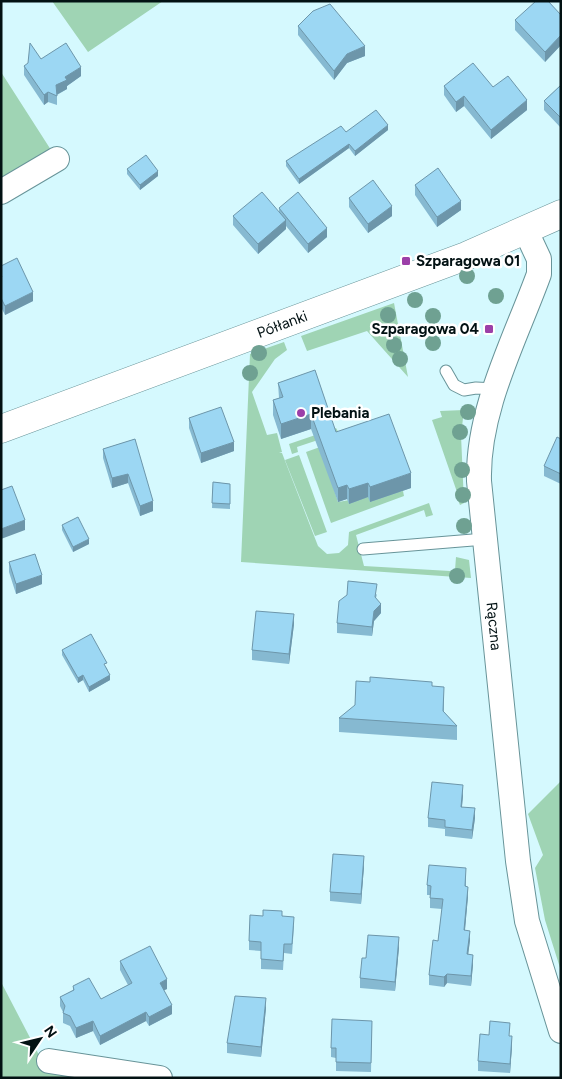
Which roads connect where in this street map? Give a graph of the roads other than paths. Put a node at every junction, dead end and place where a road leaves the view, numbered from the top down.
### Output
1 (57, 159) dead end
2 (1, 192) edge
3 (561, 214) edge
4 (525, 230) junction
5 (446, 371) dead end
6 (496, 389) junction
7 (1, 429) edge
8 (485, 540) junction
9 (363, 549) dead end
10 (561, 1030) edge
11 (49, 1062) dead end
12 (160, 1078) edge

1 - 2 street
3 - 4 street, Półłanki
4 - 6 street, Rączna
4 - 7 street, Półłanki
5 - 6 lane
6 - 8 street, Rączna
8 - 9 lane
8 - 10 street, Rączna
11 - 12 street

